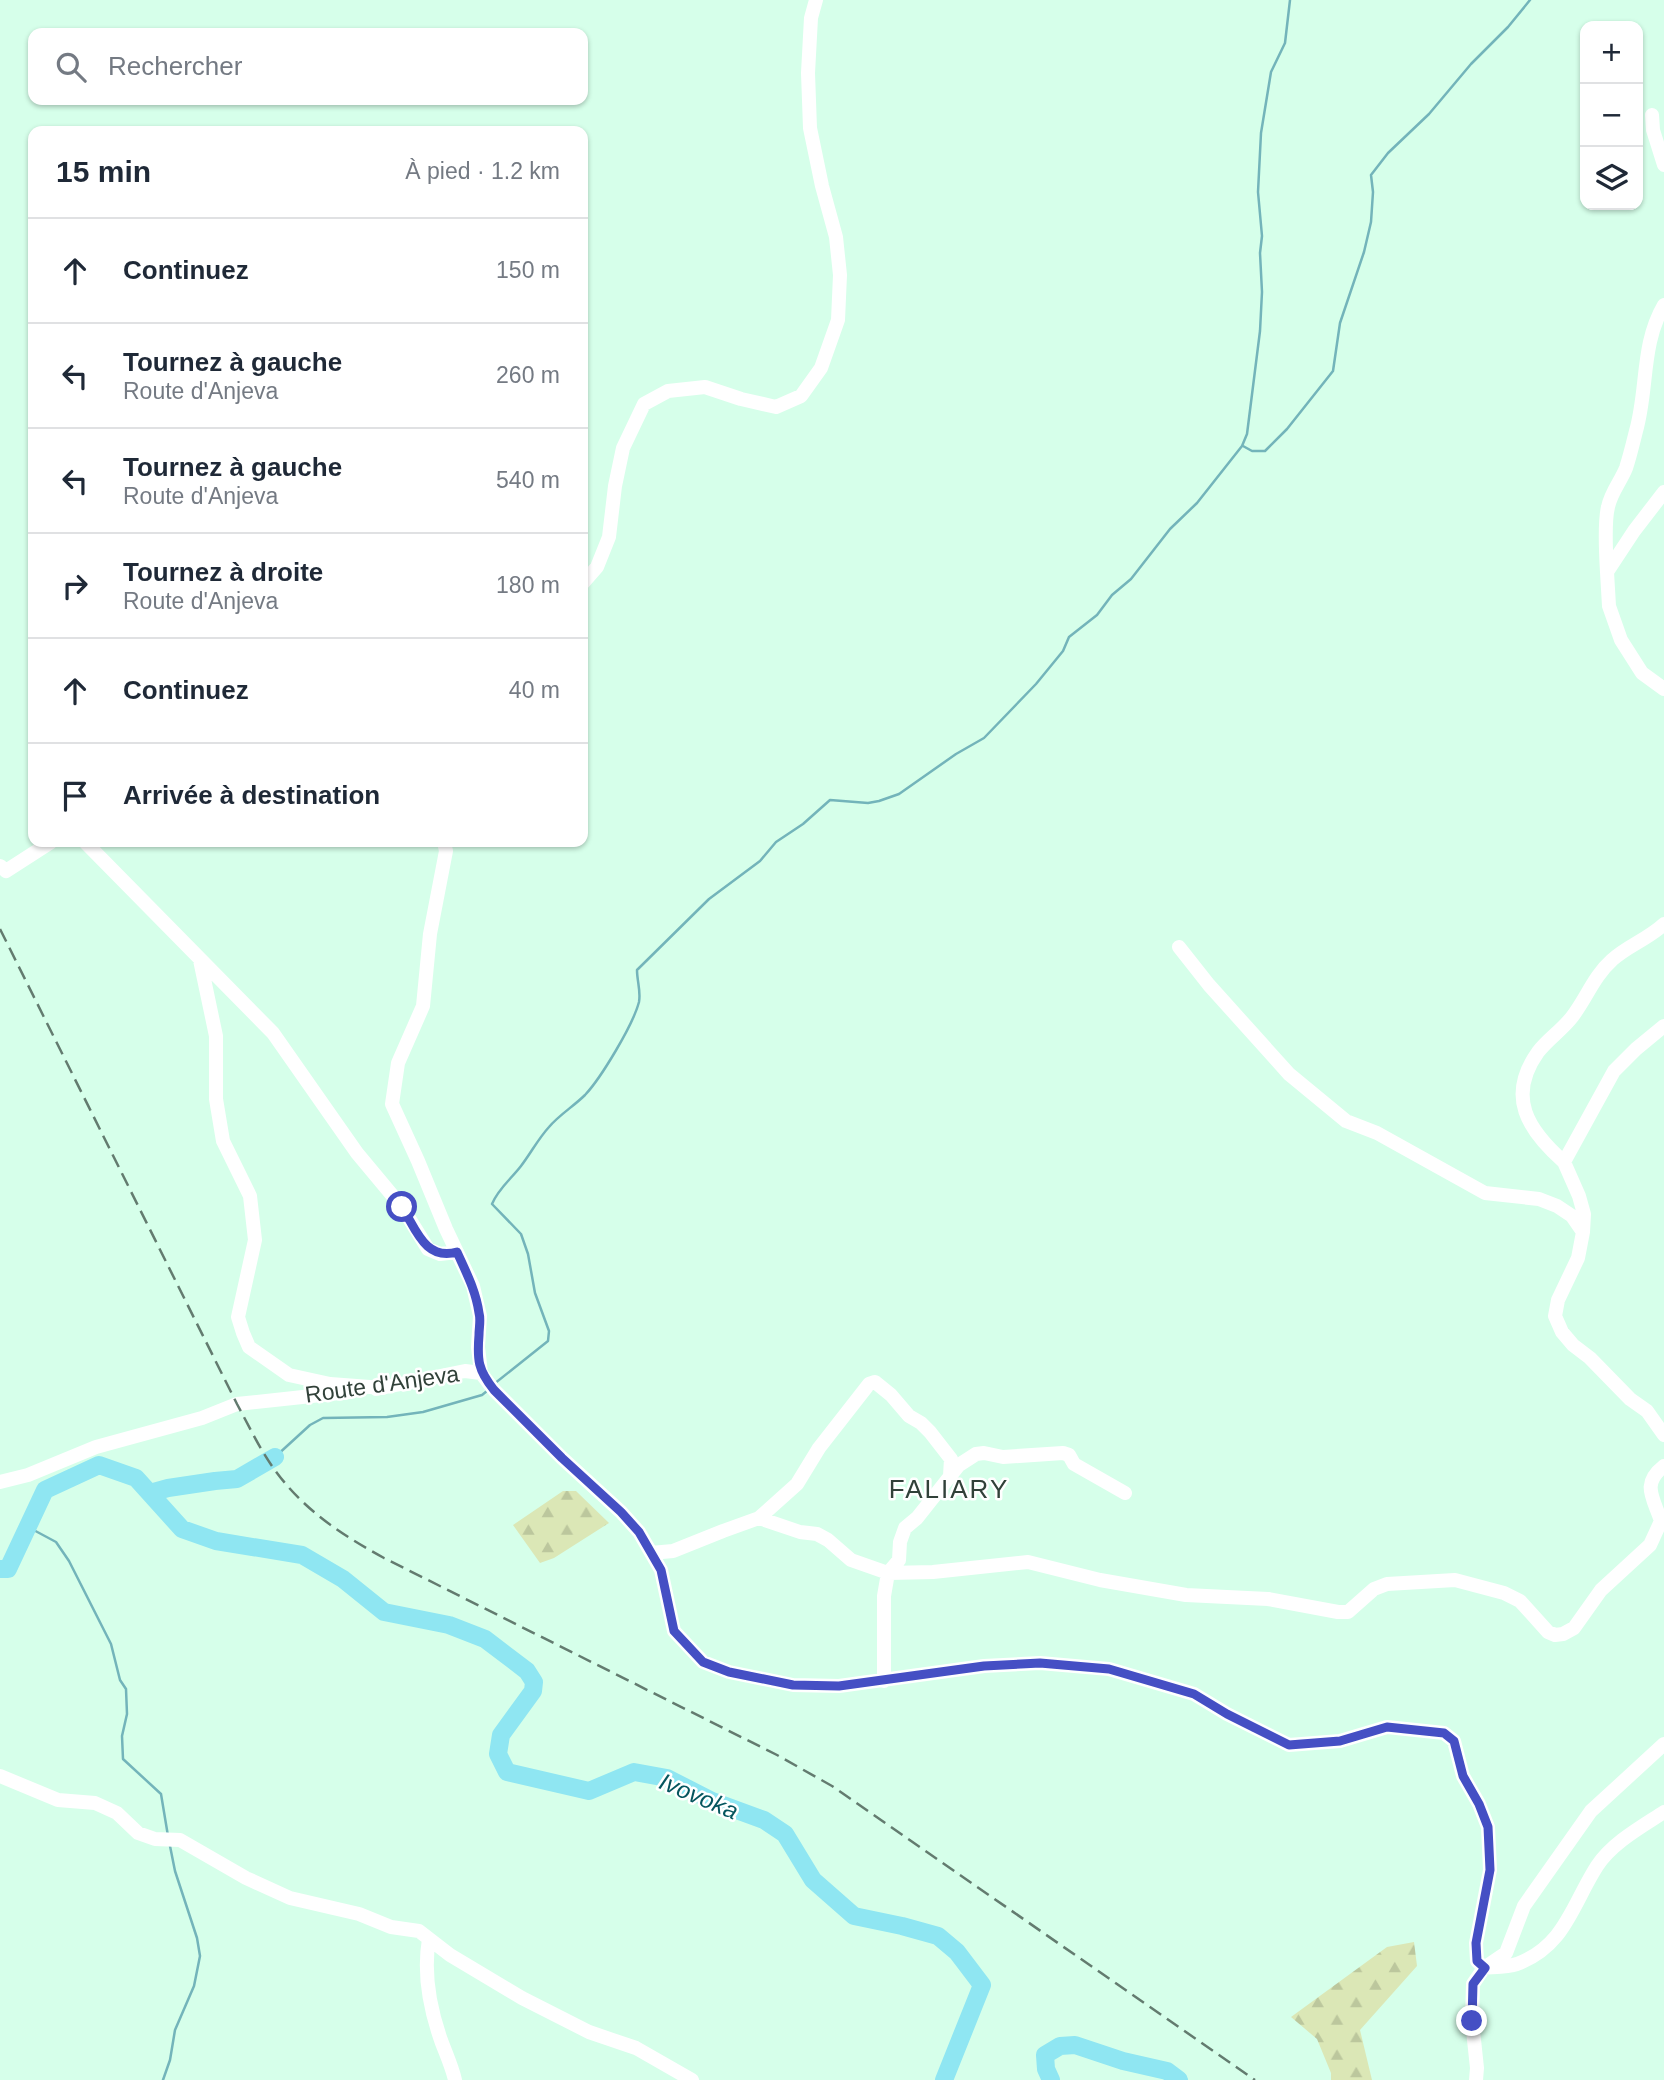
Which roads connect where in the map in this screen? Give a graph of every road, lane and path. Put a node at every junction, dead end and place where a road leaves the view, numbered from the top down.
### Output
1 (816, 0) edge
2 (1652, 116) dead end
3 (1664, 165) edge
4 (1664, 305) edge
5 (1664, 492) edge
6 (1607, 572) junction
7 (588, 577) edge
8 (1664, 689) edge
9 (43, 847) edge
10 (90, 847) edge
11 (445, 847) edge
12 (0, 866) edge
13 (1664, 924) edge
14 (1179, 947) dead end
15 (200, 958) junction
16 (1664, 1026) edge
17 (1563, 1162) junction
18 (1583, 1232) junction
19 (457, 1252) junction
20 (478, 1346) junction
21 (448, 1374) junction
22 (483, 1376) junction
23 (383, 1388) junction
24 (1664, 1435) edge
25 (1664, 1466) edge
26 (950, 1476) junction
27 (0, 1482) edge
28 (1125, 1493) dead end
29 (759, 1518) junction
30 (651, 1553) junction
31 (888, 1573) junction
32 (884, 1681) junction
33 (1664, 1744) edge
34 (0, 1776) edge
35 (1664, 1812) edge
36 (429, 1939) junction
37 (1485, 1968) junction
38 (454, 2080) edge
39 (692, 2080) edge
40 (1476, 2080) edge

1 - 7 street
2 - 3 street
4 - 6 street
5 - 6 street
6 - 8 street
9 - 12 street
10 - 15 street
11 - 19 street
13 - 17 street
14 - 18 street
15 - 19 street
15 - 23 street
16 - 17 street
17 - 18 street
18 - 24 street
19 - 20 street
20 - 21 street
20 - 22 street
21 - 22 street, Route d'Anjeva
21 - 23 street, Route d'Anjeva
22 - 30 street, Route d'Anjeva
23 - 27 street, Route d'Anjeva
25 - 31 street
26 - 28 street
26 - 29 street
26 - 31 street
29 - 30 street
29 - 31 street
30 - 32 street, Route d'Anjeva
31 - 32 street
32 - 37 street, Route d'Anjeva
33 - 37 street
34 - 36 street
35 - 37 street
36 - 38 street
36 - 39 street
37 - 40 street

